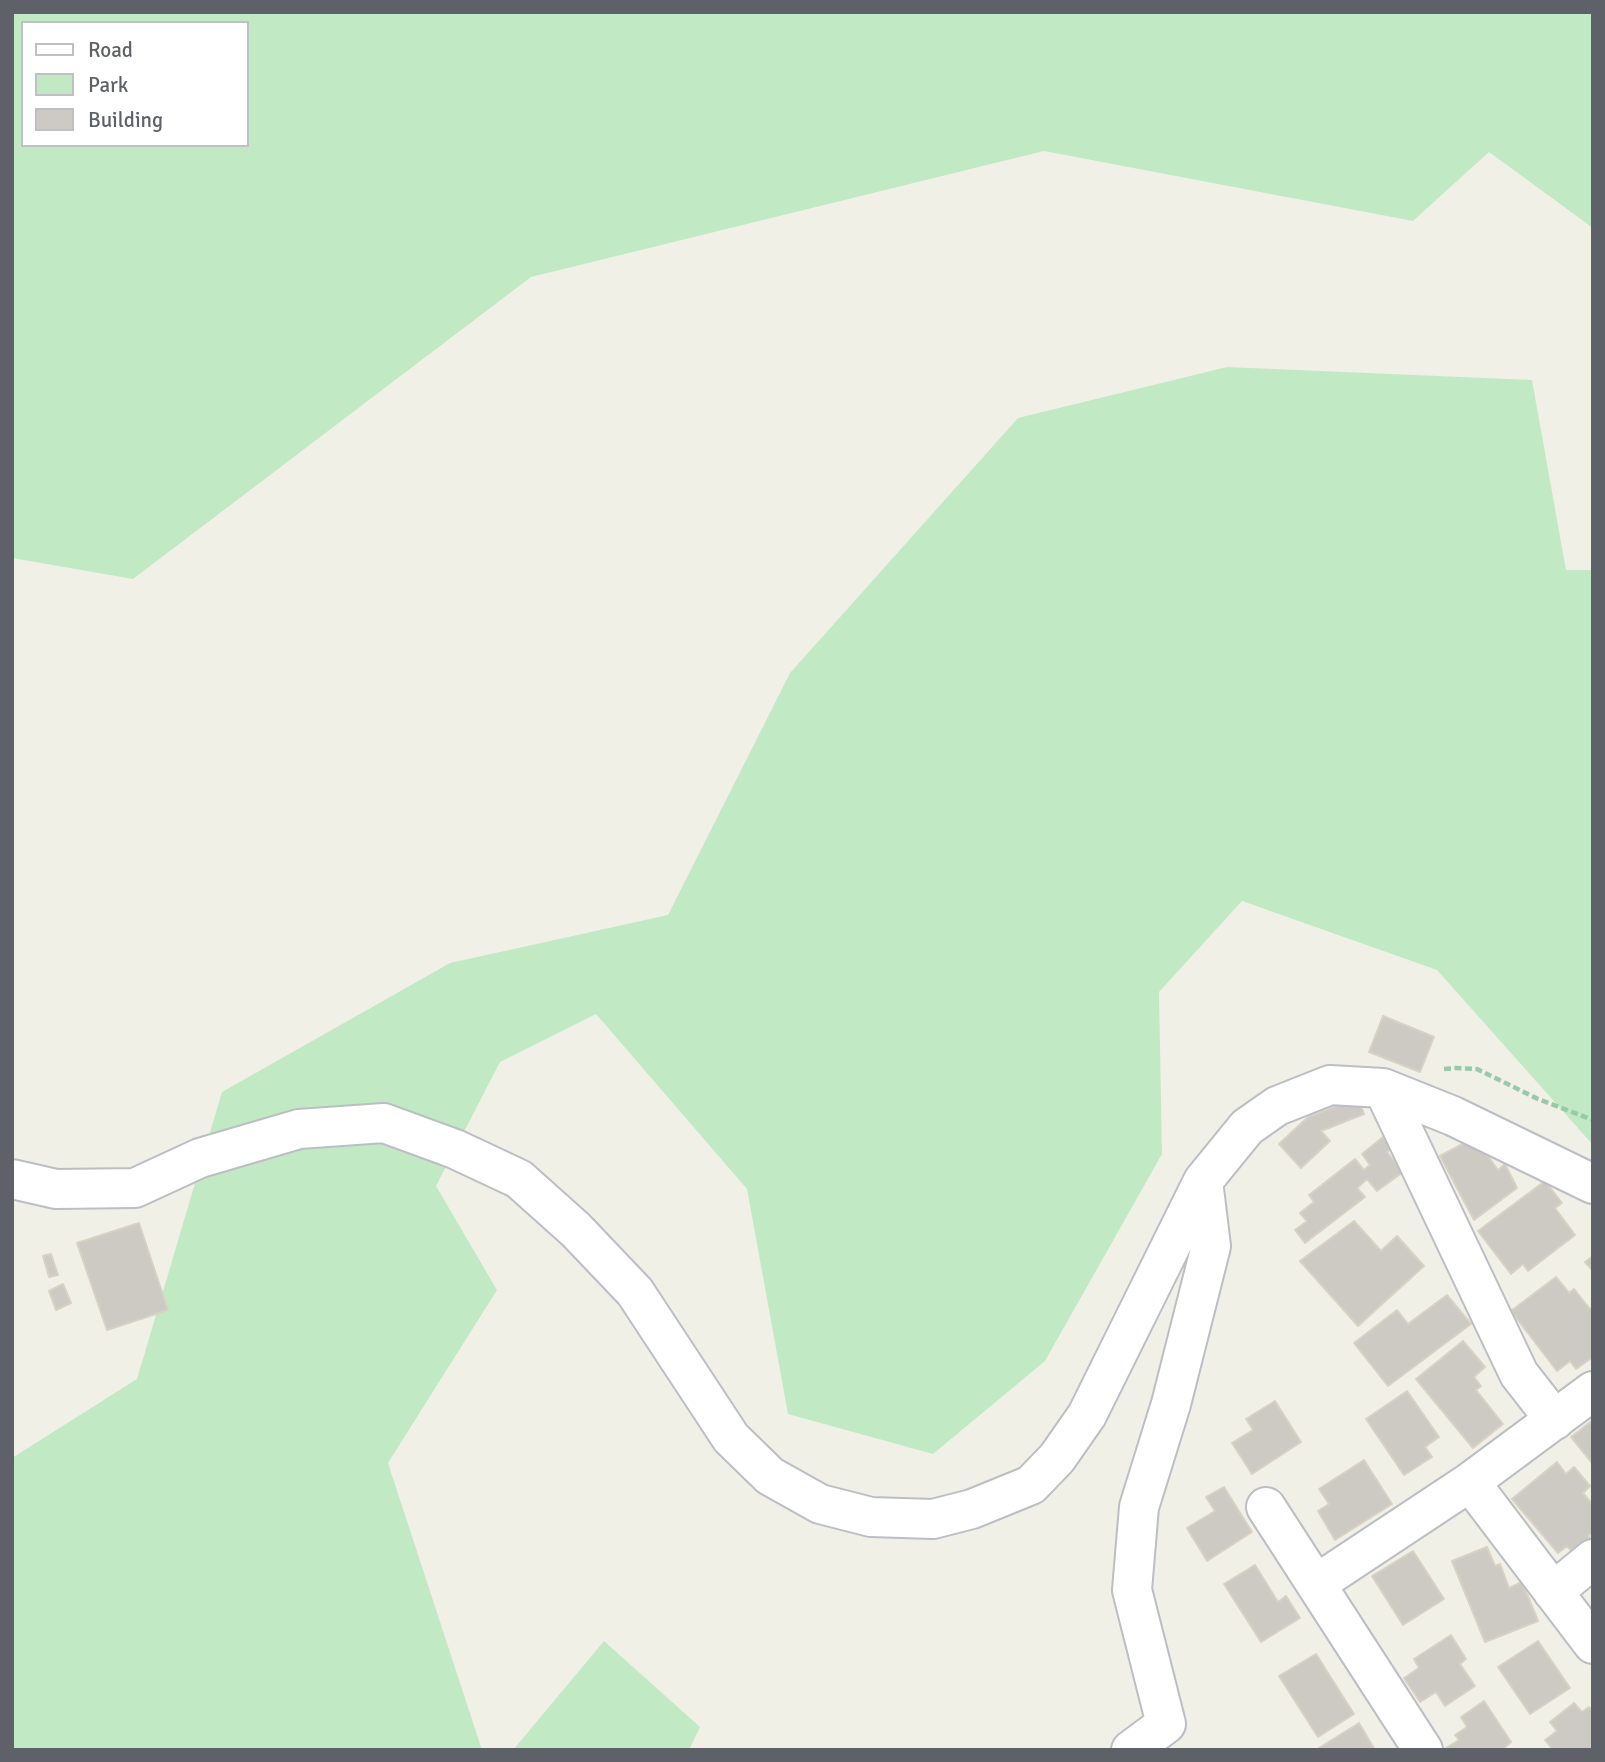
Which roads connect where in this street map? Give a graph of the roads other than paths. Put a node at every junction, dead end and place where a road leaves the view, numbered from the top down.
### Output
1 (1398, 1094) junction
2 (12, 1179) edge
3 (1203, 1181) junction
4 (1593, 1184) edge
5 (1593, 1391) edge
6 (1555, 1420) junction
7 (1470, 1482) junction
8 (1266, 1507) dead end
9 (1593, 1559) edge
10 (1316, 1584) junction
11 (1553, 1592) junction
12 (1593, 1644) edge
13 (1131, 1750) edge
14 (1423, 1750) edge

1 - 3 street
1 - 4 street
1 - 6 street
2 - 3 street
3 - 13 street
5 - 6 street
6 - 7 street
7 - 10 street
7 - 11 street
8 - 10 street
9 - 11 street
10 - 14 street
11 - 12 street

